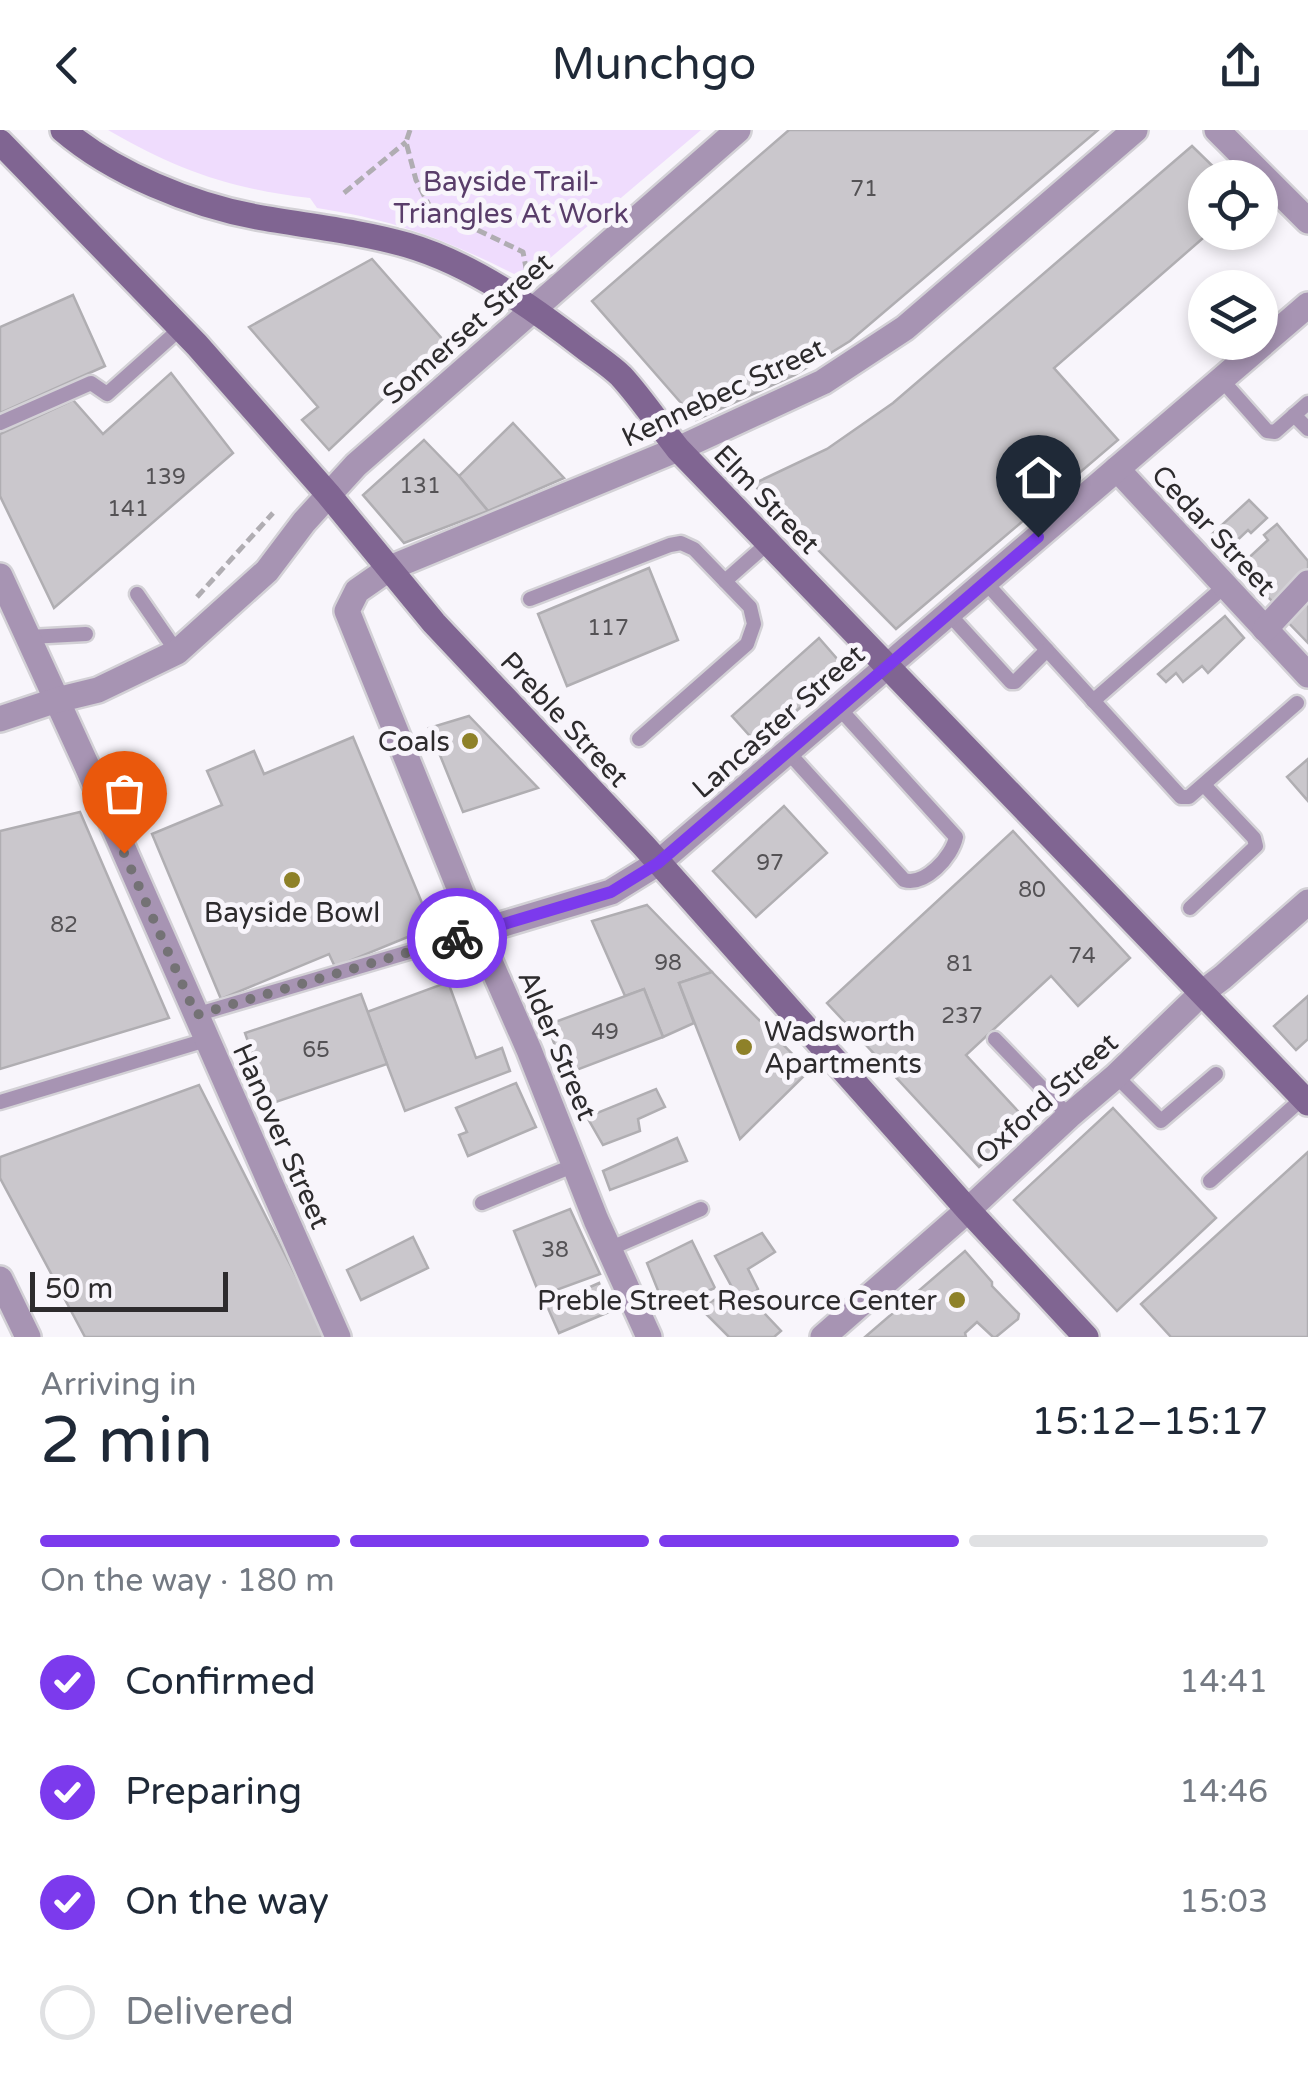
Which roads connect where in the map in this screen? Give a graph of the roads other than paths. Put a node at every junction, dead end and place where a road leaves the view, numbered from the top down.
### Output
1 (63, 130) edge
2 (738, 130) edge
3 (1136, 130) edge
4 (1217, 130) edge
5 (0, 142) edge
6 (1308, 221) edge
7 (1308, 306) edge
8 (533, 310) junction
9 (181, 328) junction
10 (1221, 379) junction
11 (1308, 403) edge
12 (1294, 415) junction
13 (0, 422) edge
14 (1308, 430) edge
15 (678, 449) junction
16 (1118, 470) junction
17 (328, 494) junction
18 (768, 542) junction
19 (390, 568) junction
20 (1, 579) edge
21 (725, 581) junction
22 (986, 582) junction
23 (1308, 583) edge
24 (1225, 586) junction
25 (137, 594) dead end
26 (530, 599) dead end
27 (949, 614) junction
28 (1265, 629) junction
29 (86, 634) dead end
30 (29, 637) junction
31 (1047, 650) junction
32 (177, 652) junction
33 (888, 666) junction
34 (1308, 676) edge
35 (57, 700) junction
36 (1094, 700) junction
37 (1297, 703) dead end
38 (839, 708) junction
39 (0, 719) edge
40 (638, 739) dead end
41 (788, 752) junction
42 (1204, 785) junction
43 (658, 863) junction
44 (1308, 902) edge
45 (1190, 908) dead end
46 (478, 932) junction
47 (1203, 992) junction
48 (196, 1015) junction
49 (995, 1039) dead end
50 (206, 1040) junction
51 (1216, 1074) dead end
52 (1116, 1076) junction
53 (1306, 1101) edge
54 (0, 1102) edge
55 (1069, 1116) junction
56 (574, 1165) junction
57 (1210, 1182) dead end
58 (482, 1202) dead end
59 (700, 1209) dead end
60 (968, 1210) junction
61 (609, 1249) junction
62 (0, 1279) edge
63 (28, 1337) edge
64 (338, 1337) edge
65 (649, 1337) edge
66 (823, 1337) edge
67 (1086, 1337) edge

1 - 8 main road, Elm Street
2 - 8 street, Somerset Street
3 - 15 street, Kennebec Street
4 - 6 street
5 - 9 main road, Preble Street
7 - 10 street, Lancaster Street
8 - 15 main road, Elm Street
8 - 17 street, Somerset Street
9 - 13 lane
9 - 17 main road, Preble Street
10 - 12 lane
10 - 16 street, Lancaster Street
11 - 12 lane
12 - 14 lane
15 - 18 main road, Elm Street
15 - 19 street, Kennebec Street
16 - 22 street, Lancaster Street
16 - 24 street, Cedar Street
17 - 19 main road, Preble Street
17 - 32 street
18 - 21 lane
18 - 33 main road, Elm Street
19 - 43 main road, Preble Street
19 - 46 street, Alder Street
20 - 30 street, Hanover Street
21 - 26 lane
21 - 40 lane
22 - 27 street, Lancaster Street
22 - 31 lane
23 - 28 street
24 - 28 street, Cedar Street
24 - 36 lane
25 - 32 lane
27 - 31 lane
27 - 33 street, Lancaster Street
28 - 34 street, Cedar Street
29 - 30 lane
30 - 35 street, Hanover Street
31 - 36 lane
32 - 35 street
33 - 38 street, Lancaster Street
33 - 47 main road, Elm Street
35 - 39 street
35 - 48 street, Hanover Street
36 - 42 lane
37 - 42 lane
38 - 41 street, Lancaster Street
38 - 41 lane
41 - 43 street, Lancaster Street
42 - 45 lane
43 - 46 street, Lancaster Street
43 - 60 main road, Preble Street
44 - 47 street, Oxford Street
46 - 48 lane, Lancaster Street
46 - 56 street, Alder Street
47 - 52 street, Oxford Street
47 - 53 main road, Elm Street
48 - 50 street, Hanover Street
49 - 55 lane
50 - 54 lane
50 - 64 street, Hanover Street
51 - 52 lane
52 - 55 street, Oxford Street
53 - 57 lane
55 - 60 street, Oxford Street
56 - 58 lane
56 - 61 street, Alder Street
59 - 61 lane
60 - 66 street, Oxford Street
60 - 67 main road, Preble Street
61 - 65 street, Alder Street
62 - 63 street

